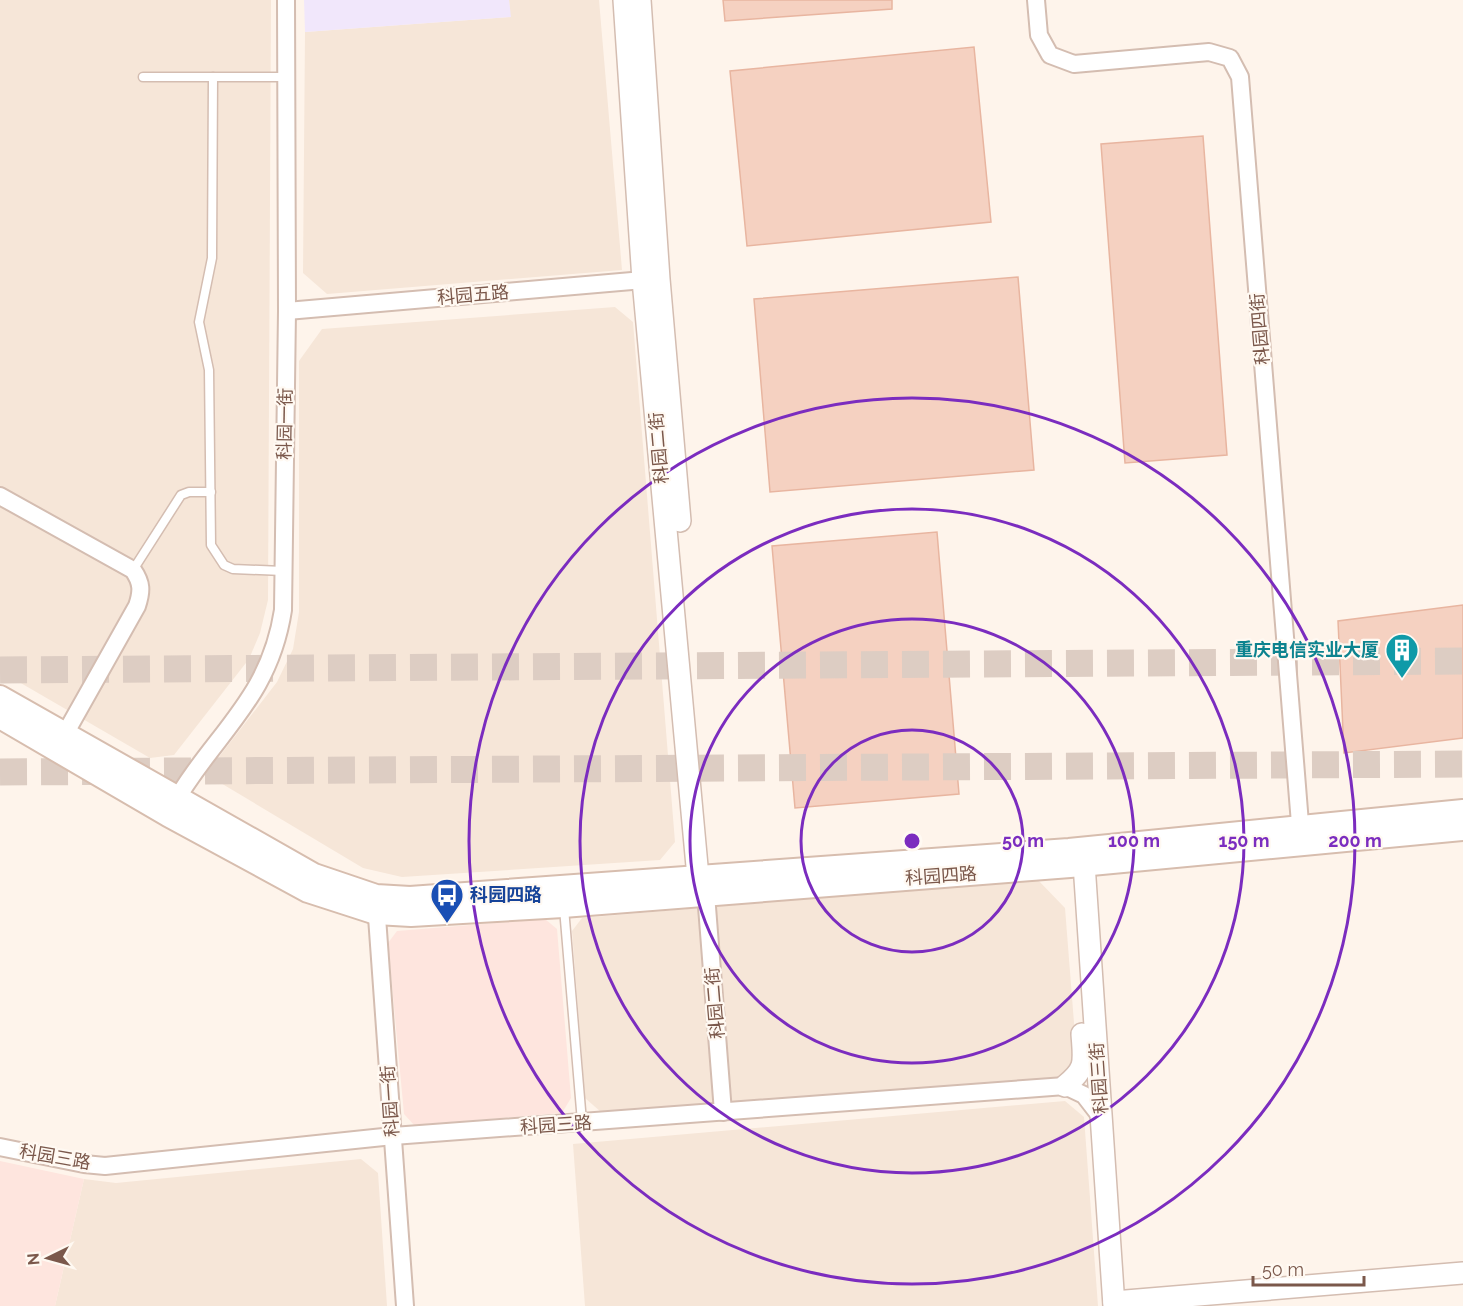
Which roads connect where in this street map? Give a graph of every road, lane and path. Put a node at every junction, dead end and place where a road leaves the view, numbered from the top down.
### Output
1 (286, 0) edge
2 (624, 0) edge
3 (640, 0) edge
4 (1036, 0) edge
5 (143, 77) dead end
6 (213, 77) junction
7 (286, 77) junction
8 (651, 280) junction
9 (287, 311) junction
10 (211, 492) junction
11 (0, 496) edge
12 (133, 570) junction
13 (283, 571) junction
14 (0, 697) edge
15 (0, 717) edge
16 (65, 734) junction
17 (172, 806) junction
18 (1463, 811) edge
19 (1463, 829) edge
20 (1301, 834) junction
21 (1076, 858) junction
22 (705, 882) junction
23 (376, 904) junction
24 (563, 906) junction
25 (1065, 1086) junction
26 (723, 1112) junction
27 (1101, 1117) junction
28 (582, 1123) junction
29 (393, 1137) junction
30 (0, 1147) edge
31 (1463, 1273) edge
32 (1114, 1304) edge
33 (405, 1306) edge

1 - 7 street, 科园一街
2 - 8 street, 科园二街
3 - 8 street, 科园二街
4 - 20 street, 科园四街
5 - 6 lane
6 - 7 lane
6 - 10 lane
7 - 9 street, 科园一街
8 - 9 street, 科园五路
8 - 22 street, 科园二街
9 - 13 street, 科园一街
10 - 12 lane
10 - 13 lane
11 - 12 street
12 - 16 street
13 - 17 street, 科园一街
14 - 16 main road, 科园四路
15 - 17 main road, 科园四路
16 - 17 main road, 科园四路
17 - 23 main road, 科园四路
18 - 20 main road, 科园四路
19 - 20 main road, 科园四路
20 - 21 main road, 科园四路
21 - 22 main road, 科园四路
21 - 25 street, 科园三街
21 - 27 street, 科园三街
22 - 23 main road, 科园四路
22 - 24 main road, 科园四路
22 - 26 street, 科园二街
23 - 24 main road, 科园四路
23 - 29 street, 科园一街
24 - 28 lane
25 - 26 street, 科园三路
25 - 27 street
26 - 28 street, 科园三路
27 - 32 street, 科园三街
28 - 29 street, 科园三路
29 - 30 street, 科园三路
29 - 33 street, 科园一街
31 - 32 street

